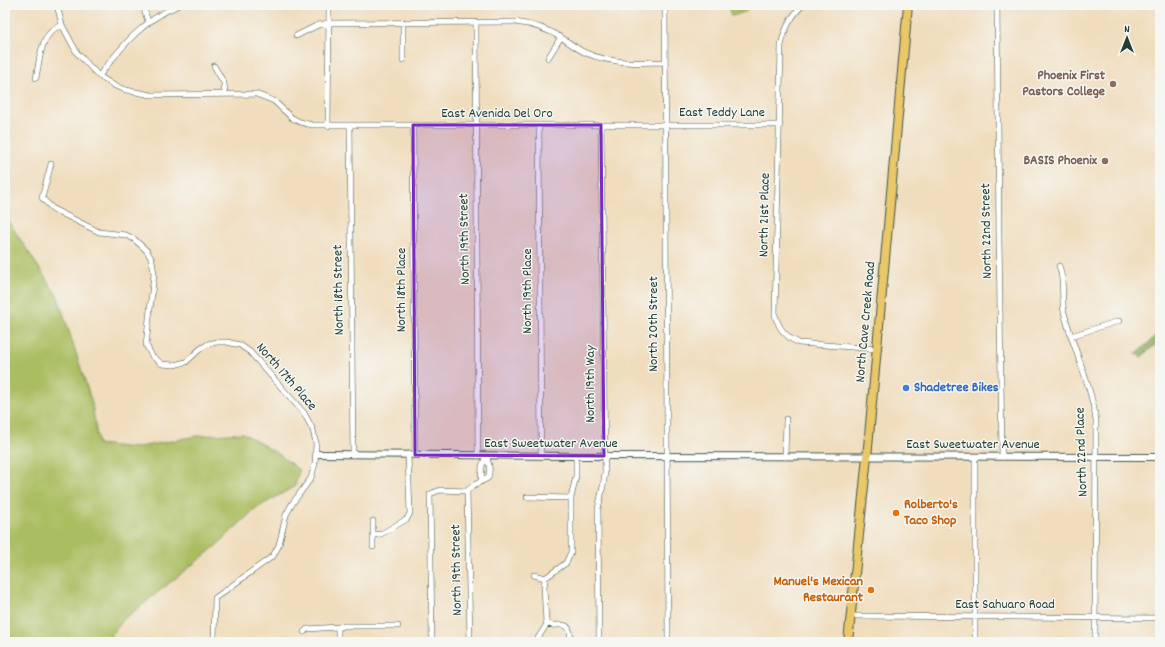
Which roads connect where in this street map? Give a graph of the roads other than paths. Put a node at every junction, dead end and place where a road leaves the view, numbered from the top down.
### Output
1 (57, 5) edge
2 (143, 5) edge
3 (179, 5) edge
4 (329, 5) edge
5 (665, 5) edge
6 (803, 5) edge
7 (908, 5) edge
8 (998, 5) edge
9 (148, 22) junction
10 (403, 22) junction
11 (476, 22) junction
12 (329, 23) junction
13 (62, 25) junction
14 (296, 36) dead end
15 (560, 37) junction
16 (548, 58) dead end
17 (403, 60) dead end
18 (665, 62) junction
19 (214, 66) dead end
20 (99, 76) junction
21 (36, 78) dead end
22 (225, 94) junction
23 (413, 125) junction
24 (601, 125) junction
25 (780, 125) junction
26 (328, 126) junction
27 (350, 126) junction
28 (476, 126) junction
29 (539, 126) junction
30 (665, 126) junction
31 (51, 164) dead end
32 (1059, 266) dead end
33 (1119, 321) dead end
34 (1071, 336) junction
35 (877, 349) junction
36 (786, 420) dead end
37 (316, 454) junction
38 (353, 455) junction
39 (408, 455) junction
40 (415, 455) junction
41 (478, 456) junction
42 (486, 456) junction
43 (541, 456) junction
44 (576, 456) junction
45 (604, 456) junction
46 (867, 456) junction
47 (666, 457) junction
48 (785, 457) junction
49 (975, 457) junction
50 (1002, 457) junction
51 (1096, 457) junction
52 (1160, 457) edge
53 (467, 491) junction
54 (527, 497) dead end
55 (571, 498) junction
56 (373, 521) dead end
57 (373, 535) junction
58 (373, 547) dead end
59 (534, 575) dead end
60 (545, 578) junction
61 (851, 616) junction
62 (975, 617) junction
63 (1095, 617) junction
64 (1160, 618) edge
65 (547, 624) junction
66 (398, 626) dead end
67 (338, 628) junction
68 (304, 632) dead end
69 (538, 638) dead end
70 (214, 642) edge
71 (338, 642) edge
72 (432, 642) edge
73 (470, 642) edge
74 (571, 642) edge
75 (599, 642) edge
76 (668, 642) edge
77 (848, 642) edge
78 (975, 642) edge
79 (1095, 642) edge

1 - 13 street, East Avenida Del Oro
2 - 9 street
3 - 9 street
4 - 12 street
5 - 18 street, North 20th Street
6 - 25 street, North 21st Place
7 - 35 main road, North Cave Creek Road
8 - 50 street, North 22nd Street
9 - 20 street
10 - 11 street
10 - 12 street
10 - 17 street
11 - 15 street
11 - 28 street, North 19th Street
12 - 14 street
12 - 26 street
13 - 20 street, East Avenida Del Oro
13 - 21 street
15 - 16 street
15 - 18 street
18 - 30 street, North 20th Street
19 - 22 street
20 - 22 street, East Avenida Del Oro
22 - 26 street, East Avenida Del Oro
23 - 27 street, East Avenida Del Oro
23 - 28 street, East Avenida Del Oro
23 - 40 street, North 18th Place
24 - 29 street, East Avenida Del Oro
24 - 30 street, East Avenida Del Oro
24 - 45 street, North 19th Way
25 - 30 street, East Teddy Lane
25 - 35 street, North 21st Place
26 - 27 street, East Avenida Del Oro
27 - 38 street, North 18th Street
28 - 29 street, East Avenida Del Oro
28 - 41 street, North 19th Street
29 - 43 street, North 19th Place
30 - 47 street, North 20th Street
31 - 37 street, North 17th Place
32 - 34 street, North 22nd Place
33 - 34 street
34 - 51 street, North 22nd Place
35 - 46 main road, North Cave Creek Road
36 - 48 street
37 - 38 street, East Sweetwater Avenue
37 - 70 street, North 17th Place
38 - 39 street, East Sweetwater Avenue
39 - 40 street, East Sweetwater Avenue
39 - 57 street
40 - 41 street, East Sweetwater Avenue
41 - 42 street, East Sweetwater Avenue
42 - 43 street, East Sweetwater Avenue
42 - 53 street
43 - 44 street, East Sweetwater Avenue
44 - 45 street, East Sweetwater Avenue
44 - 55 street
45 - 47 street, East Sweetwater Avenue
45 - 75 street, North 19th Way
46 - 48 street, East Sweetwater Avenue
46 - 49 street, East Sweetwater Avenue
46 - 61 main road, North Cave Creek Road
47 - 48 street, East Sweetwater Avenue
47 - 76 street, North 20th Street
49 - 50 street, East Sweetwater Avenue
49 - 62 street
50 - 51 street, East Sweetwater Avenue
51 - 52 street, East Sweetwater Avenue
51 - 63 street, North 22nd Place
53 - 72 street
53 - 73 street, North 19th Street
54 - 55 street
55 - 60 street
56 - 57 street
57 - 58 street
59 - 60 street
60 - 65 street
61 - 62 street, East Sahuaro Road
61 - 77 main road, North Cave Creek Road
62 - 63 street, East Sahuaro Road
62 - 78 street
63 - 64 street, East Sahuaro Road
63 - 79 street, North 22nd Place
65 - 69 street
65 - 74 street
66 - 67 street
67 - 68 street
67 - 71 street

